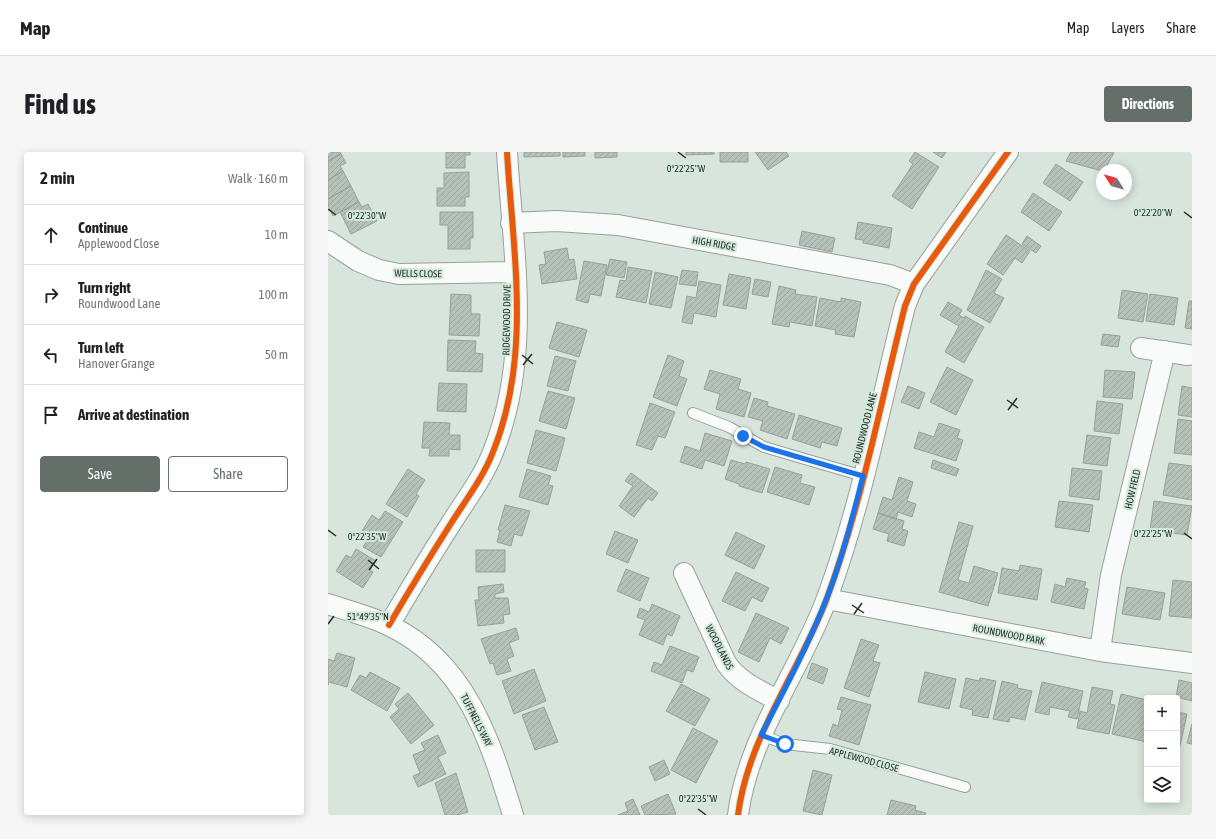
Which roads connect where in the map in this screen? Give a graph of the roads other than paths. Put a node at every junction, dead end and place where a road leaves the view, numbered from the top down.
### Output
1 (507, 152) edge
2 (1008, 152) edge
3 (511, 223) junction
4 (328, 241) edge
5 (516, 272) junction
6 (914, 284) junction
7 (1141, 348) dead end
8 (1165, 351) junction
9 (1188, 355) dead end
10 (693, 413) dead end
11 (863, 476) junction
12 (684, 573) dead end
13 (827, 599) junction
14 (328, 604) edge
15 (389, 626) junction
16 (1100, 651) junction
17 (1192, 663) edge
18 (779, 701) junction
19 (761, 735) junction
20 (965, 787) dead end
21 (513, 815) edge
22 (738, 815) edge

1 - 3 street, RIDGEWOOD DRIVE
2 - 6 street, ROUNDWOOD LANE
3 - 5 street, RIDGEWOOD DRIVE
3 - 6 street, HIGH RIDGE
4 - 5 street, WELLS CLOSE
5 - 15 street, RIDGEWOOD DRIVE
6 - 11 street, ROUNDWOOD LANE
7 - 8 street
8 - 9 street
8 - 16 street, HOW FIELD
10 - 11 lane
11 - 13 street, ROUNDWOOD LANE
12 - 18 street, WOODLANDS
13 - 16 street, ROUNDWOOD PARK
13 - 18 street, ROUNDWOOD LANE
14 - 15 street, TUFFNELLS WAY
15 - 21 street, TUFFNELLS WAY
16 - 17 street, ROUNDWOOD PARK
18 - 19 street, ROUNDWOOD LANE
19 - 20 lane, APPLEWOOD CLOSE
19 - 22 street, ROUNDWOOD LANE

